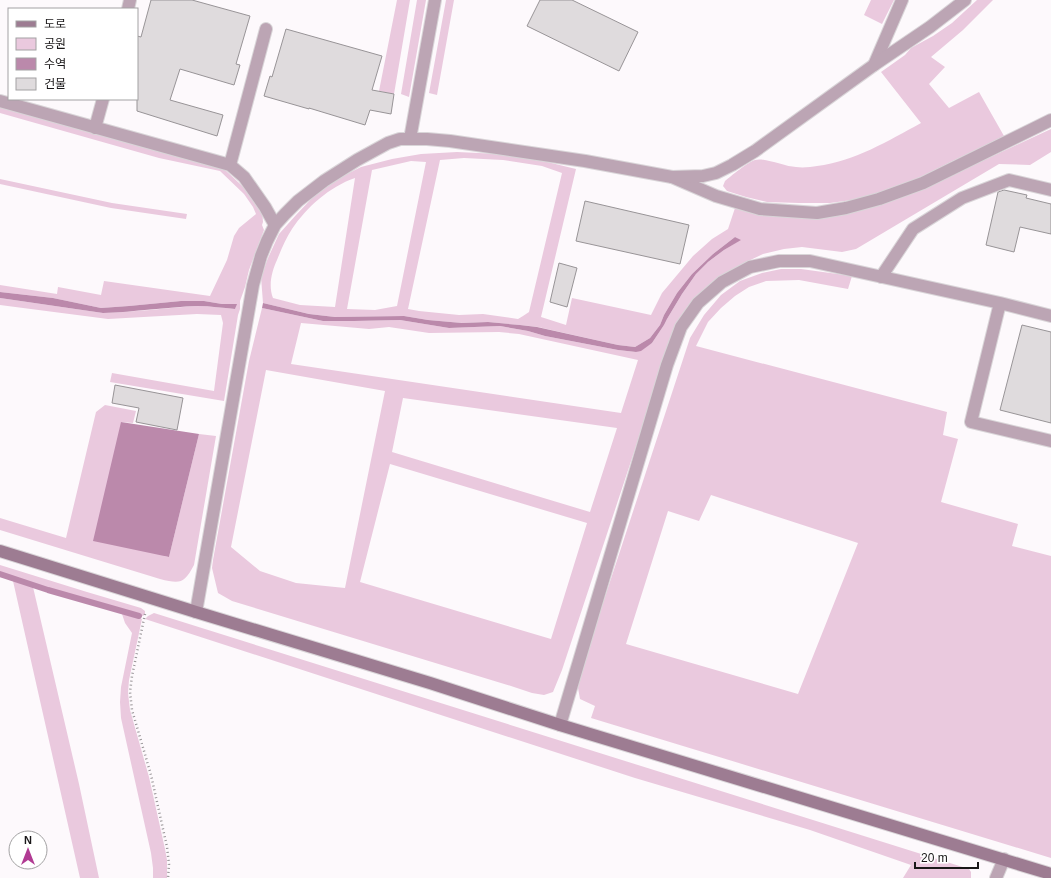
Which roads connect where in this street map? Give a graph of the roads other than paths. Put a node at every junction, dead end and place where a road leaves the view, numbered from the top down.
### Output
1 (436, 0) edge
2 (902, 0) edge
3 (965, 0) edge
4 (266, 29) dead end
5 (874, 65) junction
6 (103, 100) edge
7 (0, 101) edge
8 (1051, 120) edge
9 (95, 128) junction
10 (410, 139) junction
11 (230, 165) junction
12 (672, 177) junction
13 (1051, 190) edge
14 (275, 225) junction
15 (881, 277) junction
16 (1000, 303) junction
17 (1051, 316) edge
18 (1051, 441) edge
19 (0, 551) edge
20 (196, 612) junction
21 (560, 725) junction
22 (1004, 859) junction
23 (1051, 874) edge
24 (996, 878) edge

1 - 10 street
2 - 5 street
3 - 5 street
4 - 11 street
5 - 12 street
6 - 9 street
7 - 9 street
8 - 12 street
9 - 11 street
10 - 12 street
10 - 14 street
11 - 14 street
13 - 15 street
14 - 20 street
15 - 16 street
15 - 21 street
16 - 17 street
16 - 18 street
19 - 20 main road
20 - 21 main road
21 - 22 main road
22 - 23 main road
22 - 24 street

